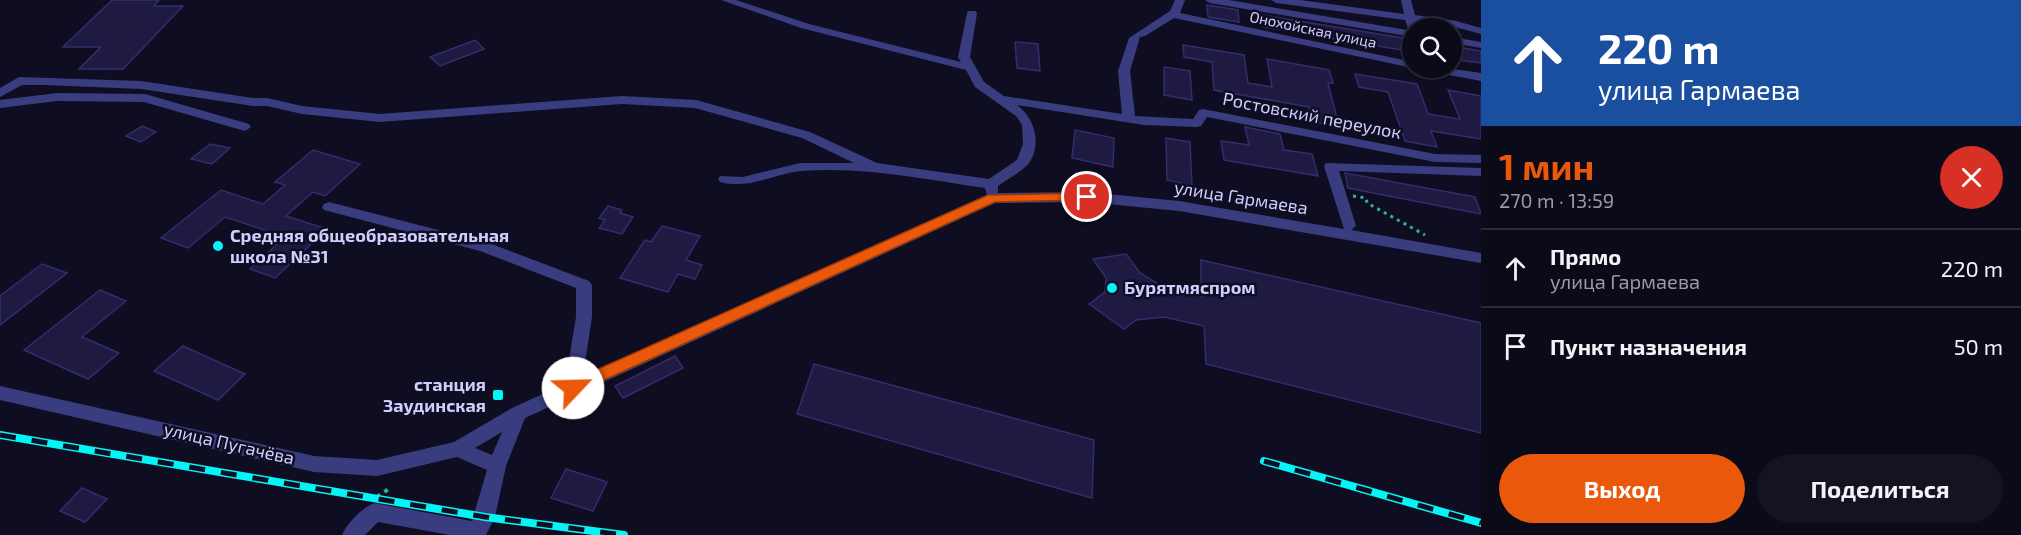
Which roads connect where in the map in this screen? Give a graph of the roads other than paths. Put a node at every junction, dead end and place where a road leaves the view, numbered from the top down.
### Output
1 (726, 0) edge
2 (1180, 0) edge
3 (1210, 0) edge
4 (1276, 0) edge
5 (1406, 0) edge
6 (972, 13) dead end
7 (1173, 15) junction
8 (1403, 18) edge
9 (1410, 18) edge
10 (1462, 26) edge
11 (1402, 30) edge
12 (1481, 31) edge
13 (1462, 42) edge
14 (1481, 45) edge
15 (1402, 63) edge
16 (970, 68) junction
17 (1462, 74) edge
18 (1481, 77) edge
19 (20, 81) junction
20 (0, 82) edge
21 (0, 93) edge
22 (999, 99) junction
23 (0, 104) edge
24 (1129, 118) junction
25 (245, 127) dead end
26 (1481, 159) edge
27 (874, 167) junction
28 (1481, 172) edge
29 (725, 179) dead end
30 (992, 191) junction
31 (329, 207) dead end
32 (1349, 226) dead end
33 (1481, 258) edge
34 (573, 388) junction
35 (0, 393) edge
36 (518, 413) junction
37 (458, 449) junction
38 (497, 465) junction
39 (477, 533) edge
40 (352, 535) edge

1 - 16 street
2 - 7 street
3 - 11 street, Онохойская улица
4 - 8 street
5 - 9 street
6 - 16 street
7 - 15 street, Онохойская улица
7 - 24 street
10 - 12 street
13 - 14 street
16 - 22 street
17 - 18 street
19 - 20 street
19 - 21 street
19 - 27 street
22 - 24 street, Ростовский переулок
22 - 30 street
23 - 25 street
24 - 26 street, Ростовский переулок
27 - 29 street
27 - 30 street
28 - 32 street
30 - 33 street, улица Гармаева
30 - 34 street, улица Пугачёва
31 - 34 street
34 - 36 street, улица Пугачёва
35 - 37 street, улица Пугачёва
36 - 37 street, улица Пугачёва
36 - 38 street
37 - 38 street
38 - 39 street
39 - 40 street

